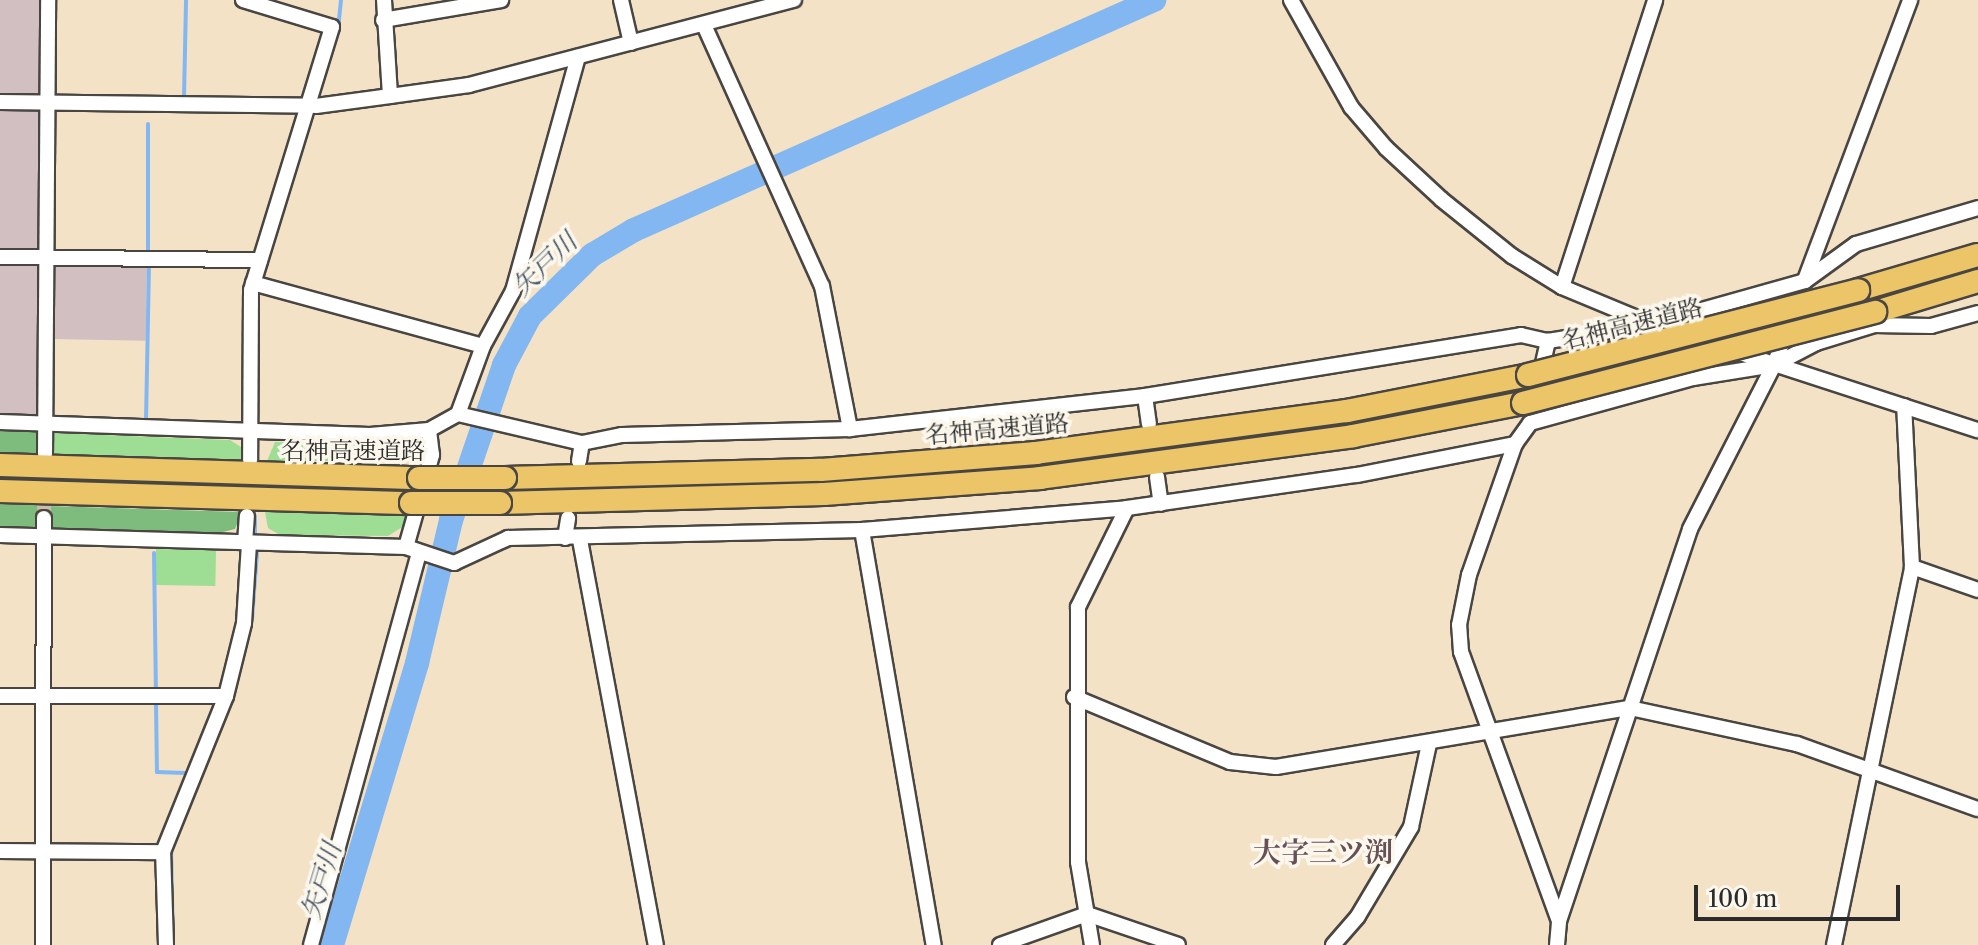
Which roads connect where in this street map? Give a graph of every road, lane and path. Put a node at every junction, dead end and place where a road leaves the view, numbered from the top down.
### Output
1 (48, 0) edge
2 (243, 0) edge
3 (384, 0) edge
4 (501, 0) edge
5 (621, 0) edge
6 (794, 0) edge
7 (1291, 0) edge
8 (1655, 0) edge
9 (1910, 0) edge
10 (458, 5) edge
11 (383, 20) junction
12 (704, 25) junction
13 (631, 43) junction
14 (578, 57) junction
15 (390, 96) junction
16 (0, 102) edge
17 (47, 102) junction
18 (308, 106) junction
19 (1978, 208) edge
20 (1978, 255) edge
21 (0, 257) edge
22 (45, 258) junction
23 (260, 260) junction
24 (1805, 281) junction
25 (1978, 281) edge
26 (253, 283) junction
27 (1562, 287) junction
28 (1978, 313) edge
29 (1652, 324) junction
30 (1548, 341) junction
31 (483, 346) junction
32 (1774, 365) junction
33 (1145, 396) junction
34 (1904, 406) junction
35 (1526, 413) junction
36 (461, 415) junction
37 (0, 422) edge
38 (45, 424) junction
39 (1149, 424) dead end
40 (850, 429) junction
41 (429, 430) junction
42 (1978, 430) edge
43 (252, 434) junction
44 (582, 443) junction
45 (1515, 444) junction
46 (45, 454) tunnel mouth
47 (250, 460) dead end
48 (579, 461) dead end
49 (0, 465) edge
50 (1157, 477) dead end
51 (0, 491) edge
52 (1161, 504) junction
53 (1127, 508) junction
54 (247, 516) dead end
55 (44, 518) tunnel mouth
56 (568, 518) dead end
57 (862, 530) junction
58 (0, 535) edge
59 (43, 536) junction
60 (572, 539) junction
61 (247, 543) junction
62 (416, 551) junction
63 (1912, 567) junction
64 (1978, 590) edge
65 (0, 696) edge
66 (43, 696) junction
67 (226, 696) junction
68 (1074, 697) junction
69 (1630, 708) junction
70 (1490, 727) junction
71 (1429, 744) junction
72 (1870, 769) junction
73 (1978, 809) edge
74 (0, 851) edge
75 (43, 851) junction
76 (163, 852) junction
77 (1087, 914) junction
78 (1559, 921) junction
79 (43, 945) edge
80 (166, 945) edge
81 (311, 945) edge
82 (656, 945) edge
83 (934, 945) edge
84 (1000, 945) edge
85 (1092, 945) edge
86 (1178, 945) edge
87 (1333, 945) edge
88 (1557, 945) edge
89 (1834, 945) edge

1 - 17 street
2 - 18 street
3 - 11 street
4 - 10 street
5 - 13 street
6 - 12 street
7 - 27 street
8 - 27 street
9 - 24 street
10 - 11 street
11 - 15 street
12 - 13 street
12 - 40 street
13 - 14 street
14 - 15 street
14 - 31 street
15 - 18 street
16 - 17 street
17 - 18 street
17 - 22 street
18 - 23 street
19 - 24 street
20 - 49 highway, 名神高速道路, bridge
21 - 22 street
22 - 23 street
22 - 38 street
23 - 26 street
24 - 29 street
24 - 32 street
25 - 35 highway, 名神高速道路, bridge
26 - 31 street
26 - 43 street
27 - 29 street
28 - 32 street
29 - 30 street
29 - 32 street
30 - 33 street
30 - 35 street
31 - 36 street
32 - 34 street
32 - 35 street
32 - 69 street
33 - 39 street
33 - 40 street
34 - 42 street
34 - 63 street
35 - 45 street
35 - 51 highway, 名神高速道路, bridge
36 - 41 street
36 - 44 street
37 - 38 street
38 - 43 street
38 - 46 street
40 - 44 street
41 - 43 street
41 - 62 street
43 - 47 street
44 - 48 street
45 - 52 street
45 - 70 street
50 - 52 street
52 - 53 street
53 - 57 street
53 - 68 street
54 - 61 street
55 - 59 street
56 - 60 street
57 - 60 street
57 - 83 street
58 - 59 street
59 - 61 street
59 - 66 street
60 - 62 street
60 - 82 street
61 - 62 street
61 - 67 street
62 - 81 street
63 - 64 street
63 - 72 street
65 - 66 street
66 - 67 street
66 - 75 street
67 - 76 street
68 - 71 street
68 - 77 street
69 - 70 street
69 - 72 street
69 - 78 street
70 - 71 street
70 - 78 street
71 - 87 street
72 - 73 street
72 - 89 street
74 - 75 street
75 - 76 street
75 - 79 street
76 - 80 street
77 - 84 street
77 - 85 street
77 - 86 street
78 - 88 street

